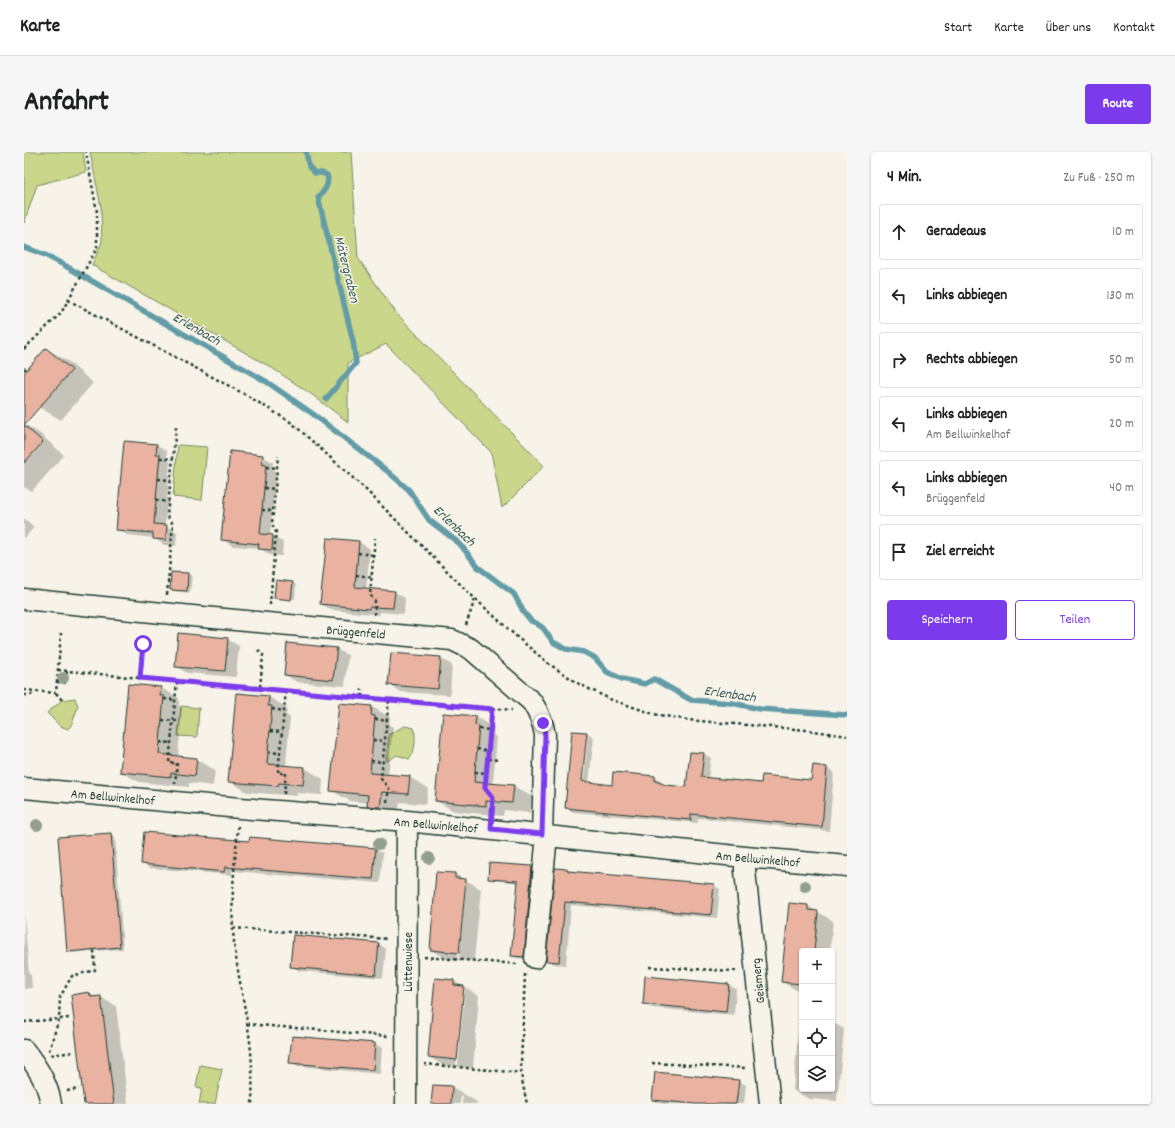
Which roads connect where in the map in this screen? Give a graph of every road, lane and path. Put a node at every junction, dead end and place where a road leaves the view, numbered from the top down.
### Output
1 (86, 152) edge
2 (68, 300) junction
3 (24, 349) edge
4 (176, 428) dead end
5 (278, 456) dead end
6 (160, 458) dead end
7 (173, 459) junction
8 (266, 467) dead end
9 (277, 468) junction
10 (158, 479) dead end
11 (171, 480) junction
12 (264, 488) dead end
13 (275, 489) junction
14 (156, 500) dead end
15 (169, 502) junction
16 (262, 510) dead end
17 (273, 510) junction
18 (375, 538) dead end
19 (358, 553) dead end
20 (373, 555) junction
21 (356, 575) dead end
22 (372, 577) junction
23 (24, 599) edge
24 (475, 599) junction
25 (165, 613) junction
26 (269, 623) junction
27 (61, 633) dead end
28 (373, 633) junction
29 (138, 637) dead end
30 (461, 643) junction
31 (258, 650) dead end
32 (58, 670) junction
33 (67, 671) junction
34 (140, 678) junction
35 (177, 680) junction
36 (57, 682) junction
37 (260, 688) junction
38 (362, 689) dead end
39 (24, 690) edge
40 (286, 690) junction
41 (33, 691) junction
42 (56, 692) junction
43 (24, 694) edge
44 (362, 697) junction
45 (164, 699) dead end
46 (389, 699) junction
47 (62, 700) dead end
48 (175, 700) junction
49 (272, 709) dead end
50 (492, 709) junction
51 (284, 710) junction
52 (514, 711) dead end
53 (375, 719) dead end
54 (162, 720) dead end
55 (173, 721) junction
56 (179, 721) dead end
57 (387, 721) junction
58 (479, 729) dead end
59 (490, 730) junction
60 (270, 731) dead end
61 (282, 732) junction
62 (847, 736) edge
63 (373, 740) dead end
64 (385, 741) junction
65 (160, 742) dead end
66 (171, 743) junction
67 (477, 750) dead end
68 (488, 751) junction
69 (268, 752) dead end
70 (279, 753) junction
71 (488, 759) junction
72 (500, 760) dead end
73 (371, 761) dead end
74 (383, 762) junction
75 (475, 772) dead end
76 (487, 773) junction
77 (24, 788) edge
78 (173, 802) junction
79 (283, 812) junction
80 (385, 819) junction
81 (408, 821) junction
82 (238, 824) dead end
83 (491, 829) junction
84 (544, 835) junction
85 (745, 857) junction
86 (847, 866) edge
87 (233, 928) junction
88 (395, 940) dead end
89 (94, 950) dead end
90 (422, 957) dead end
91 (530, 961) junction
92 (649, 967) dead end
93 (738, 971) dead end
94 (70, 1018) dead end
95 (59, 1019) junction
96 (24, 1022) edge
97 (248, 1024) junction
98 (394, 1036) dead end
99 (24, 1050) edge
100 (74, 1052) dead end
101 (652, 1063) dead end
102 (420, 1064) dead end
103 (747, 1068) dead end
104 (521, 1073) junction
105 (50, 1104) edge
106 (252, 1104) edge
107 (406, 1104) edge
108 (527, 1104) edge
109 (770, 1104) edge

1 - 2 path
2 - 3 path
2 - 24 path
4 - 7 path
5 - 9 path
6 - 7 path
7 - 11 path
8 - 9 path
9 - 13 path
10 - 11 path
11 - 15 path
12 - 13 path
13 - 17 path
14 - 15 path
15 - 25 path
16 - 17 path
17 - 26 path
18 - 20 path
19 - 20 path
20 - 22 path
21 - 22 path
22 - 28 path
23 - 25 street, Brüggenfeld
24 - 30 path
24 - 62 path
25 - 26 street, Brüggenfeld
26 - 28 street, Brüggenfeld
27 - 32 path
28 - 30 street, Brüggenfeld
29 - 34 path
30 - 84 street, Brüggenfeld
31 - 37 path
32 - 33 path
32 - 36 path
33 - 34 path
33 - 36 path
34 - 35 path
35 - 37 path
35 - 48 path
36 - 42 path
37 - 40 path
38 - 44 path
39 - 41 path
40 - 44 path
40 - 51 path
41 - 42 path
41 - 43 path
42 - 47 path
44 - 46 path
45 - 48 path
46 - 50 path
46 - 57 path
48 - 55 path
49 - 51 path
50 - 52 path
50 - 59 path
51 - 61 path
53 - 57 path
54 - 55 path
55 - 56 path
55 - 66 path
57 - 64 path
58 - 59 path
59 - 68 path
60 - 61 path
61 - 70 path
63 - 64 path
64 - 74 path
65 - 66 path
66 - 78 path
67 - 68 path
68 - 71 path
69 - 70 path
70 - 79 path
71 - 72 path
71 - 76 path
73 - 74 path
74 - 80 path
75 - 76 path
76 - 83 path
77 - 78 street, Am Bellwinkelhof
78 - 79 street, Am Bellwinkelhof
79 - 80 street, Am Bellwinkelhof
80 - 81 street, Am Bellwinkelhof
81 - 83 street, Am Bellwinkelhof
81 - 107 street, Lüttenwiese
82 - 87 path
83 - 84 street, Am Bellwinkelhof
84 - 85 street, Am Bellwinkelhof
84 - 91 street, Brüggenfeld
85 - 86 street, Am Bellwinkelhof
85 - 109 street, Geismerg
87 - 88 path
87 - 97 path
89 - 95 path
90 - 91 path
91 - 104 path
92 - 93 path
94 - 95 path
95 - 96 path
95 - 100 path
97 - 98 path
97 - 106 path
99 - 105 street
101 - 103 path
102 - 104 path
104 - 108 path

